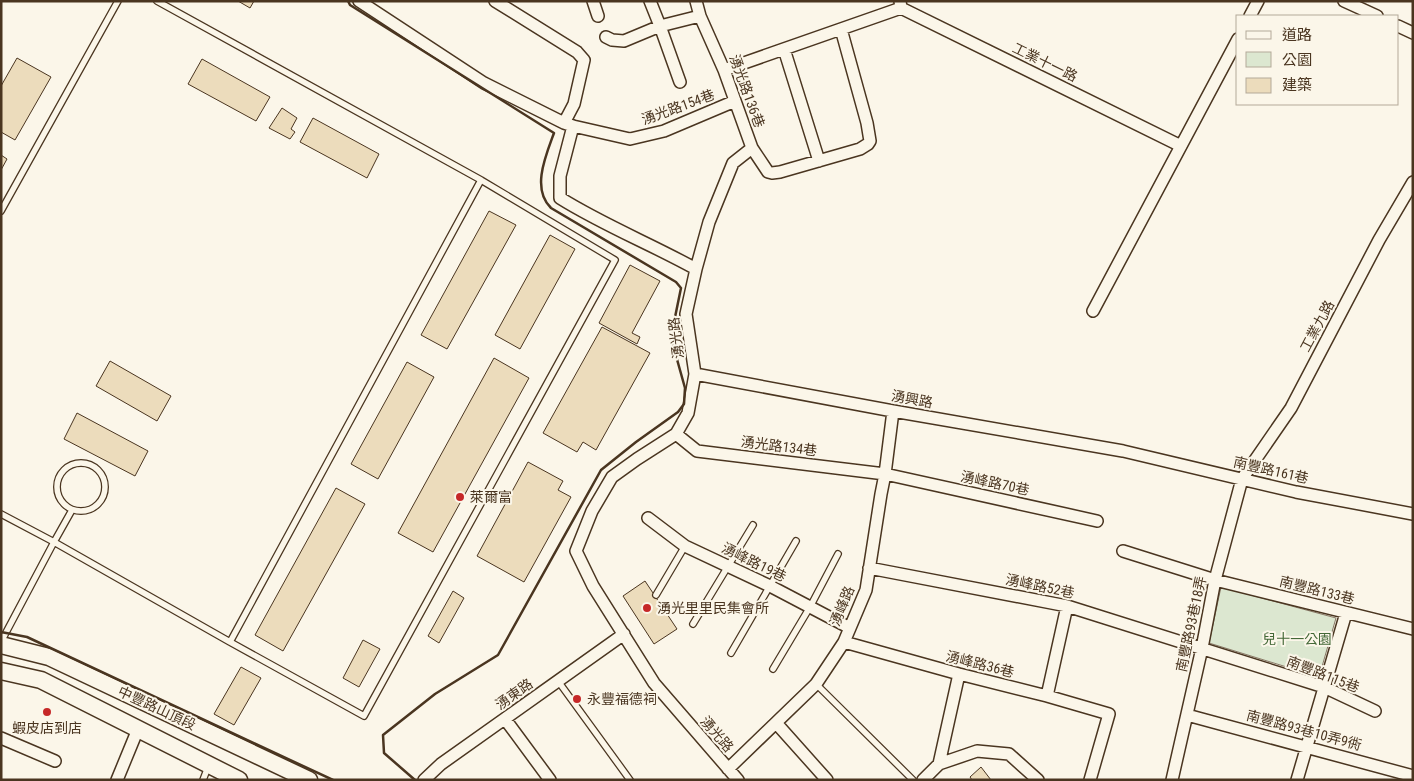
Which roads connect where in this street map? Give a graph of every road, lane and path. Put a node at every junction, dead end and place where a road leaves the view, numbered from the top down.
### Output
1 (118, 1) edge
2 (157, 1) edge
3 (359, 1) edge
4 (494, 1) edge
5 (593, 1) edge
6 (650, 1) edge
7 (696, 1) edge
8 (1258, 1) edge
9 (1344, 1) edge
10 (901, 5) edge
11 (1251, 15) edge
12 (1375, 15) edge
13 (598, 16) dead end
14 (700, 16) junction
15 (660, 26) junction
16 (1399, 26) edge
17 (841, 29) junction
18 (1413, 32) edge
19 (606, 37) dead end
20 (1236, 43) edge
21 (784, 49) junction
22 (724, 70) junction
23 (680, 82) dead end
24 (735, 101) junction
25 (568, 124) junction
26 (1181, 146) junction
27 (752, 148) junction
28 (819, 161) junction
29 (481, 180) junction
30 (1413, 182) edge
31 (1, 211) edge
32 (696, 269) junction
33 (1093, 311) dead end
34 (696, 374) junction
35 (893, 411) junction
36 (676, 434) junction
37 (1123, 451) joint
38 (885, 474) junction
39 (1242, 479) junction
40 (72, 510) junction
41 (1, 514) edge
42 (1413, 514) edge
43 (648, 518) dead end
44 (1097, 521) dead end
45 (753, 525) dead end
46 (796, 541) dead end
47 (54, 542) junction
48 (685, 546) junction
49 (1123, 551) dead end
50 (838, 554) dead end
51 (728, 566) junction
52 (869, 568) junction
53 (1215, 580) junction
54 (770, 586) junction
55 (656, 595) dead end
56 (1068, 606) junction
57 (810, 607) junction
58 (1346, 613) junction
59 (693, 624) dead end
60 (850, 628) junction
61 (1413, 629) edge
62 (624, 634) junction
63 (230, 642) junction
64 (844, 642) junction
65 (1, 644) edge
66 (1202, 648) junction
67 (731, 653) dead end
68 (774, 669) dead end
69 (1, 671) edge
70 (959, 674) junction
71 (558, 681) junction
72 (816, 684) junction
73 (1324, 687) junction
74 (1047, 696) junction
75 (1375, 712) dead end
76 (1187, 715) junction
77 (505, 719) junction
78 (777, 724) junction
79 (138, 729) junction
80 (1, 738) edge
81 (1307, 746) junction
82 (55, 761) dead end
83 (939, 764) junction
84 (728, 769) junction
85 (206, 772) edge
86 (1413, 776) edge
87 (1173, 778) edge
88 (234, 779) edge
89 (117, 780) edge
90 (309, 780) edge
91 (424, 780) edge
92 (550, 780) edge
93 (630, 780) edge
94 (738, 780) edge
95 (827, 780) edge
96 (913, 780) edge
97 (923, 780) edge
98 (1038, 780) edge
99 (1090, 780) edge
100 (1185, 780) edge
101 (1297, 780) edge

1 - 31 lane
2 - 29 lane
3 - 25 street
4 - 25 street
5 - 13 street
6 - 15 street
7 - 14 street, 湧光路136巷
8 - 11 street
9 - 12 street
10 - 17 street
10 - 26 street, 工業十一路
14 - 15 street
14 - 22 street, 湧光路136巷
15 - 19 street
15 - 23 street
16 - 18 street
17 - 21 street
17 - 28 street
20 - 26 street
21 - 22 street
21 - 28 street
22 - 24 street, 湧光路136巷
24 - 25 street, 湧光路154巷
24 - 27 street, 湧光路136巷
25 - 32 street
26 - 33 street
27 - 28 street
27 - 32 street, 湧光路136巷
29 - 63 lane
29 - 63 lane
30 - 39 street, 工業九路
32 - 34 street, 湧光路
34 - 35 street, 湧興路
34 - 36 street, 湧光路
35 - 37 street, 湧興路
35 - 38 street, 湧峰路
36 - 38 street, 湧光路134巷
36 - 62 street, 湧光路
37 - 39 street, 南豐路161巷
38 - 44 street, 湧峰路70巷
38 - 52 street, 湧峰路
39 - 42 street, 南豐路161巷
39 - 53 street, 南豐路93巷18弄
40 - 40 lane
40 - 47 lane
41 - 47 lane
43 - 48 street, 湧峰路19巷
45 - 51 lane
46 - 54 lane
47 - 63 lane
47 - 65 lane
48 - 51 street, 湧峰路19巷
48 - 55 lane
49 - 53 street, 南豐路133巷
50 - 57 lane
51 - 54 street, 湧峰路19巷
51 - 59 lane
52 - 56 street, 湧峰路52巷
52 - 60 street, 湧峰路
53 - 58 street, 南豐路133巷
53 - 66 street, 南豐路93巷18弄
54 - 57 street, 湧峰路19巷
54 - 67 lane
56 - 66 street, 湧峰路52巷
56 - 74 street
57 - 60 street, 湧峰路19巷
57 - 68 lane
58 - 61 street, 南豐路133巷
58 - 73 street
60 - 64 street, 湧峰路
62 - 71 street, 湧東路
62 - 84 street, 湧光路
64 - 70 street, 湧峰路36巷
64 - 72 street, 湧峰路
65 - 90 main road, 中豐路山頂段
66 - 73 street, 南豐路115巷
66 - 76 street, 南豐路93巷18弄
69 - 79 main road, 中豐路山頂段
70 - 74 street, 湧峰路36巷
70 - 83 street
71 - 77 street, 湧東路
71 - 93 lane
72 - 78 street, 湧峰路
72 - 96 lane
73 - 75 street, 南豐路115巷
73 - 81 street
74 - 99 street, 湧峰路36巷
76 - 81 street, 南豐路93巷10弄9衖
76 - 87 street, 南豐路93巷18弄
77 - 91 street, 湧東路
77 - 92 street
78 - 84 street, 湧峰路
78 - 95 street
79 - 85 main road, 中豐路山頂段
79 - 89 street
80 - 82 street
81 - 86 street, 南豐路93巷10弄9衖
81 - 101 street
83 - 97 street
83 - 98 street
84 - 94 street, 湧光路
85 - 88 main road, 中豐路山頂段
87 - 100 street

